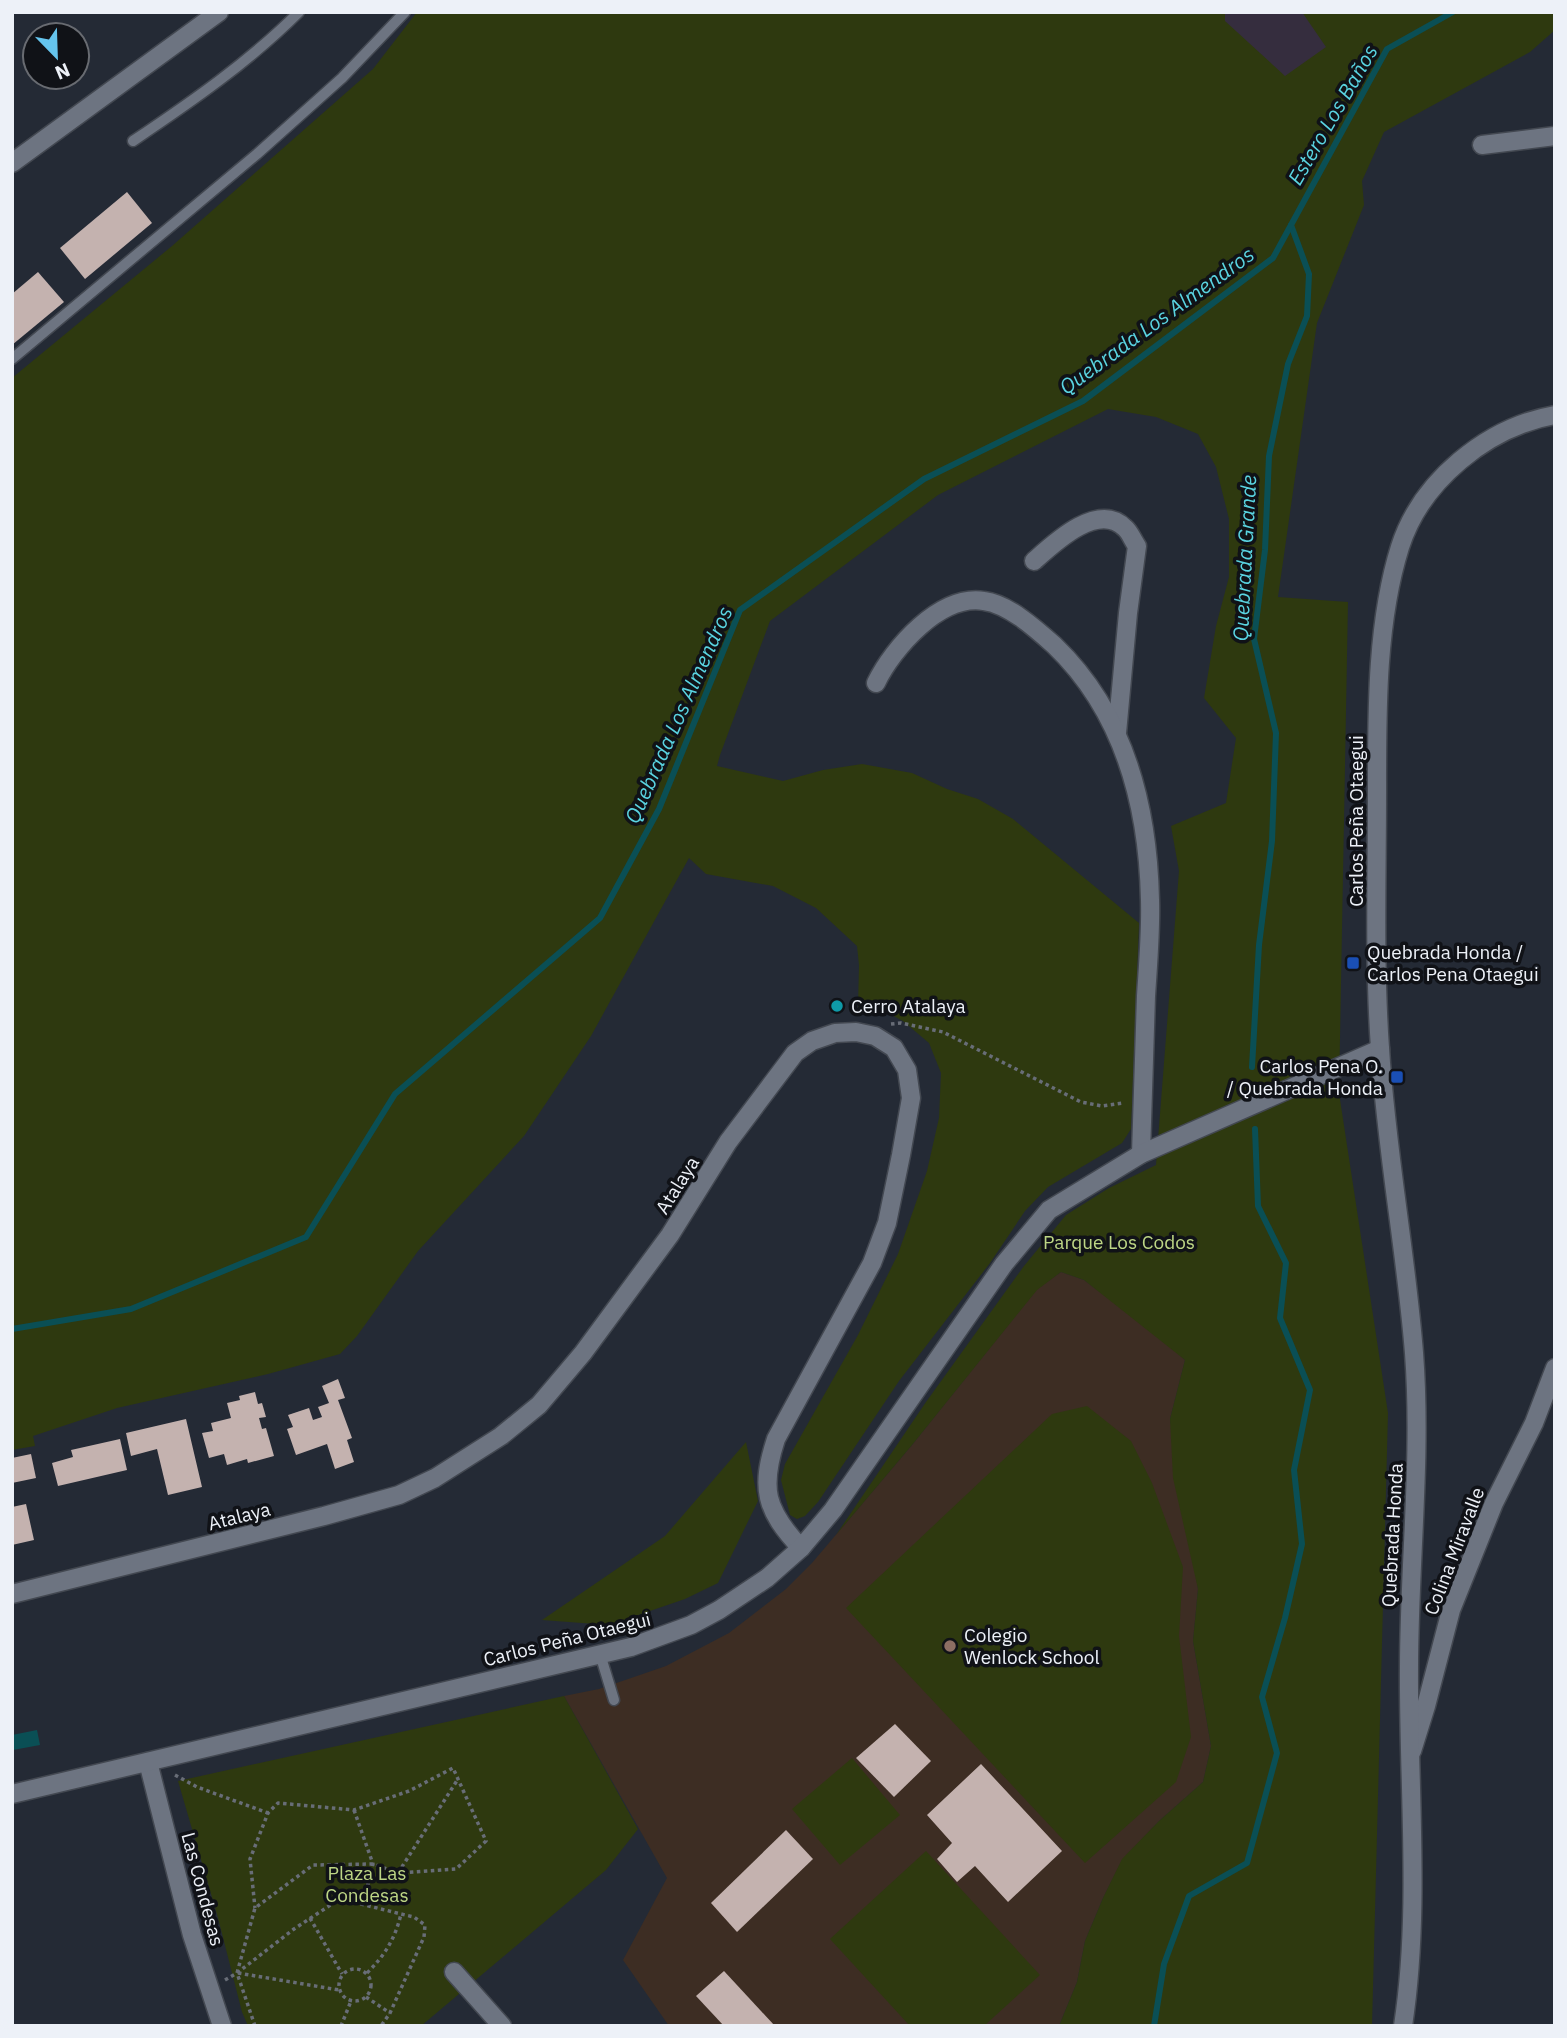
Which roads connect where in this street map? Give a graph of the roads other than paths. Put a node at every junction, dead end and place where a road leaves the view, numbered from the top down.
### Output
1 (219, 12) edge
2 (299, 12) edge
3 (405, 12) edge
4 (1555, 136) edge
5 (133, 141) dead end
6 (1482, 145) dead end
7 (12, 163) edge
8 (12, 359) edge
9 (1555, 415) edge
10 (1034, 561) dead end
11 (876, 683) dead end
12 (1117, 733) junction
13 (1380, 1049) junction
14 (1141, 1154) junction
15 (1555, 1368) edge
16 (801, 1548) junction
17 (12, 1594) edge
18 (600, 1654) junction
19 (614, 1700) dead end
20 (1410, 1755) junction
21 (148, 1762) junction
22 (12, 1794) edge
23 (454, 1972) dead end
24 (222, 2026) edge
25 (502, 2026) edge
26 (1403, 2026) edge

1 - 7 street
2 - 5 lane
3 - 8 lane
4 - 6 street
9 - 13 street, Carlos Peña Otaegui
10 - 12 street
11 - 12 street
12 - 14 street
13 - 14 street, Carlos Peña Otaegui
13 - 20 street, Quebrada Honda
14 - 16 street, Carlos Peña Otaegui
15 - 20 street, Colina Miravalle
16 - 17 street, Atalaya
16 - 18 street, Carlos Peña Otaegui
18 - 19 lane
18 - 21 street, Carlos Peña Otaegui
20 - 26 street, Quebrada Honda
21 - 22 street, Carlos Peña Otaegui
21 - 24 street, Las Condesas
23 - 25 street

